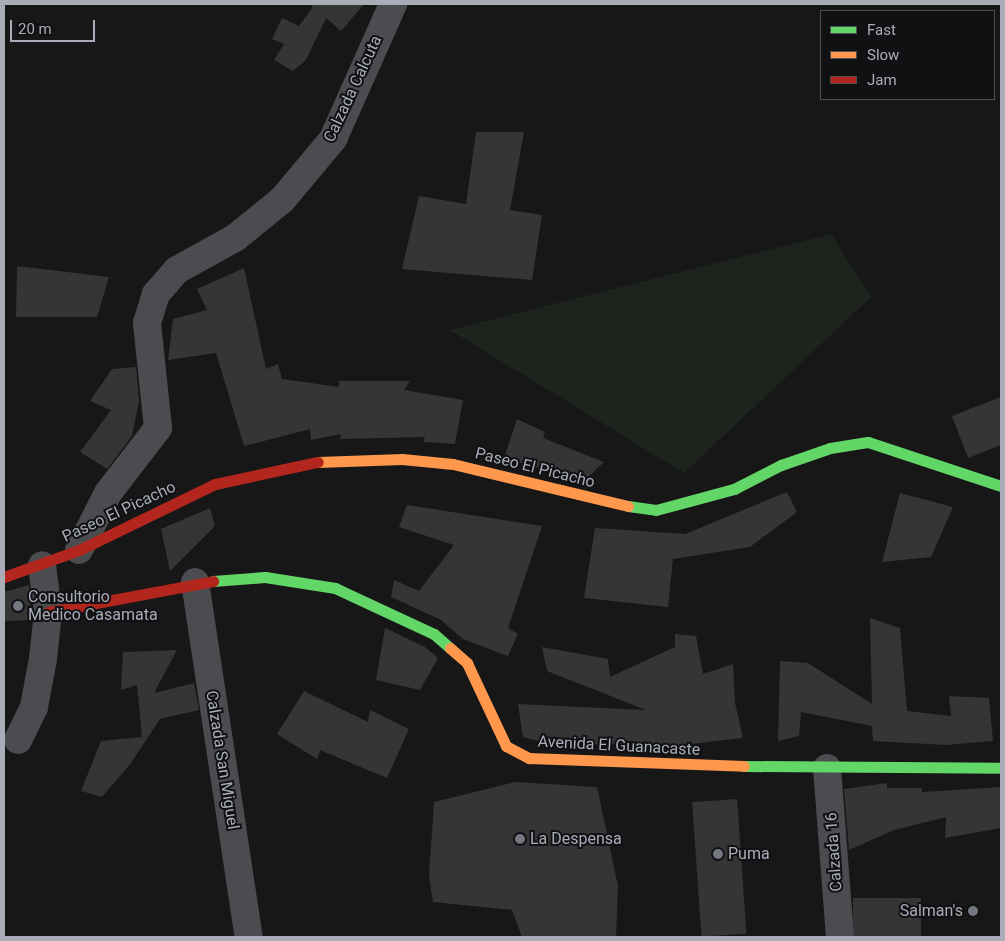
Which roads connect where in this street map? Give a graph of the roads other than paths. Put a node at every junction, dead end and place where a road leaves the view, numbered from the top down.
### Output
1 (393, 4) edge
2 (1001, 486) edge
3 (79, 550) junction
4 (42, 564) junction
5 (4, 577) edge
6 (195, 582) junction
7 (48, 612) junction
8 (18, 740) dead end
9 (827, 768) junction
10 (1001, 768) edge
11 (249, 937) edge
12 (840, 937) edge

1 - 3 street, Calzada Calcuta
2 - 3 street, Paseo El Picacho
3 - 4 street, Paseo El Picacho
4 - 5 street, Paseo El Picacho
4 - 7 street
6 - 7 street, Avenida El Guanacaste
6 - 9 street, Avenida El Guanacaste
6 - 11 street, Calzada San Miguel
7 - 8 street
9 - 10 street, Avenida El Guanacaste
9 - 12 street, Calzada 16

